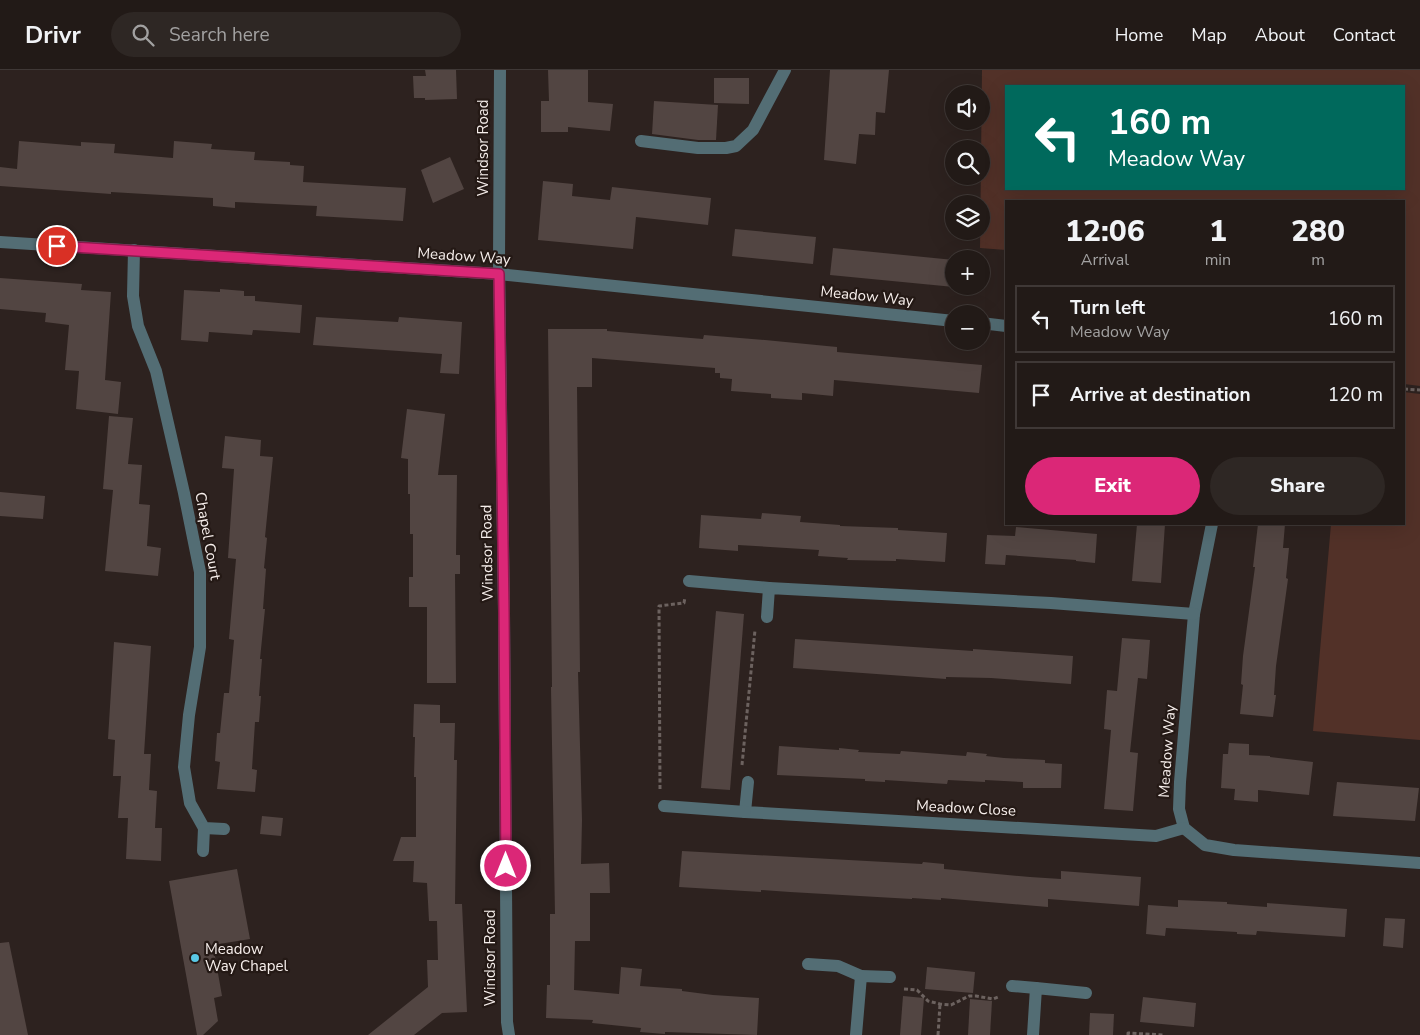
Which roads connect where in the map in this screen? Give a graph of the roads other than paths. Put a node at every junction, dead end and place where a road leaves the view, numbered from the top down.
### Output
1 (500, 70) edge
2 (785, 70) edge
3 (641, 142) dead end
4 (0, 242) edge
5 (134, 250) junction
6 (499, 274) junction
7 (945, 320) edge
8 (990, 325) edge
9 (1005, 326) edge
10 (1212, 525) edge
11 (689, 581) road end
12 (769, 588) junction
13 (1194, 614) junction
14 (766, 617) road end
15 (748, 782) road end
16 (664, 806) road end
17 (745, 812) junction
18 (204, 828) junction
19 (224, 828) dead end
20 (1184, 828) junction
21 (203, 851) dead end
22 (1420, 863) edge
23 (808, 964) dead end
24 (861, 976) junction
25 (890, 977) road end
26 (1012, 986) dead end
27 (1036, 988) junction
28 (1086, 993) dead end
29 (509, 1035) edge
30 (856, 1035) edge
31 (1033, 1035) edge

1 - 6 street, Windsor Road
2 - 3 street
4 - 5 street, Meadow Way
5 - 6 street, Meadow Way
5 - 18 street, Chapel Court
6 - 7 street, Meadow Way
6 - 29 street, Windsor Road
8 - 9 street
10 - 13 street, Meadow Way
11 - 12 street
12 - 13 street
12 - 14 street
13 - 20 street, Meadow Way
15 - 17 street
16 - 17 street, Meadow Close
17 - 20 street, Meadow Close
18 - 19 street
18 - 21 street
20 - 22 street
23 - 24 street
24 - 25 street
24 - 30 street
26 - 27 street
27 - 28 street
27 - 31 street

